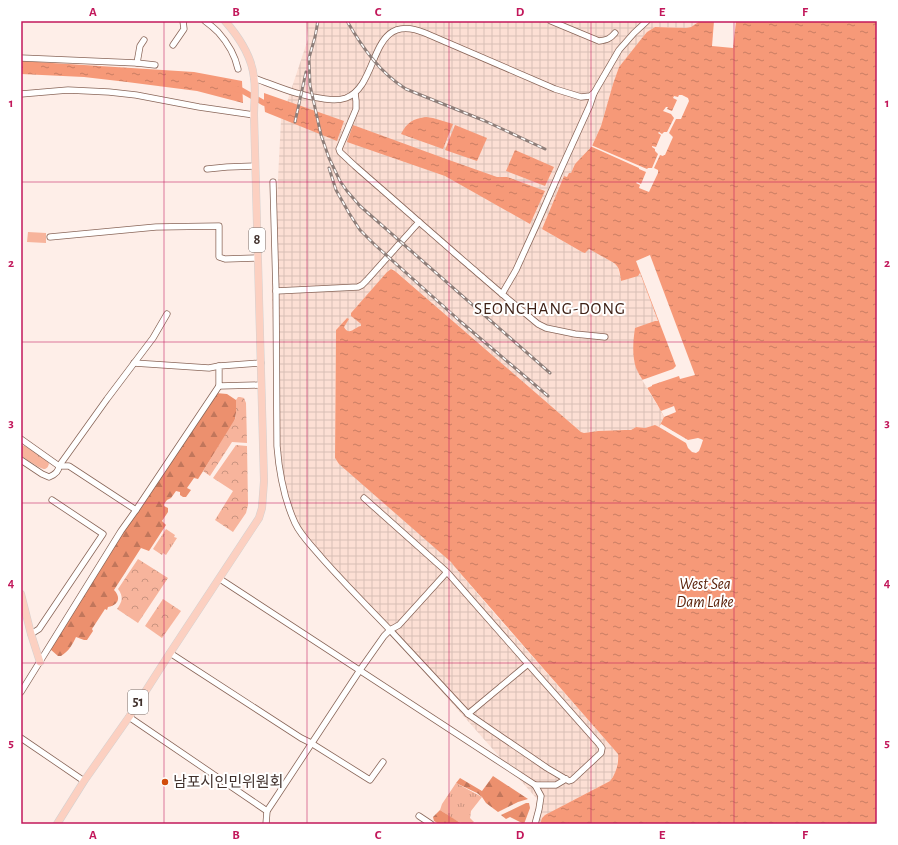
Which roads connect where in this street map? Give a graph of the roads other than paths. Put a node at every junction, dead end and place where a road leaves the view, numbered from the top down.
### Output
1 (183, 21) edge
2 (205, 21) edge
3 (225, 21) edge
4 (551, 21) edge
5 (647, 21) edge
6 (615, 33) dead end
7 (144, 40) dead end
8 (172, 45) dead end
9 (21, 58) edge
10 (137, 63) junction
11 (155, 65) dead end
12 (238, 69) dead end
13 (254, 78) junction
14 (355, 93) junction
15 (594, 93) junction
16 (21, 94) edge
17 (254, 115) junction
18 (255, 166) junction
19 (207, 169) dead end
20 (273, 182) dead end
21 (419, 222) junction
22 (50, 237) dead end
23 (257, 258) junction
24 (276, 291) junction
25 (502, 294) junction
26 (167, 314) dead end
27 (605, 337) dead end
28 (134, 363) junction
29 (260, 363) junction
30 (219, 366) junction
31 (261, 374) joint
32 (261, 385) junction
33 (219, 386) junction
34 (21, 439) edge
35 (21, 460) edge
36 (59, 466) junction
37 (364, 498) dead end
38 (52, 500) dead end
39 (136, 510) junction
40 (447, 572) junction
41 (220, 579) junction
42 (21, 594) edge
43 (390, 630) junction
44 (30, 634) junction
45 (170, 653) junction
46 (40, 662) junction
47 (528, 664) junction
48 (360, 670) junction
49 (21, 692) edge
50 (468, 714) junction
51 (129, 717) junction
52 (21, 738) edge
53 (311, 743) junction
54 (382, 762) dead end
55 (566, 779) junction
56 (84, 781) junction
57 (535, 785) junction
58 (267, 811) junction
59 (419, 816) dead end
60 (57, 824) edge
61 (266, 824) edge
62 (431, 824) edge
63 (535, 824) edge

1 - 8 street
2 - 12 street
3 - 13 main road, 8
4 - 6 street
5 - 15 street
7 - 10 street
9 - 10 street
10 - 11 street
13 - 14 street
13 - 17 main road, 8
14 - 15 street
14 - 21 street
15 - 25 street
16 - 17 street
17 - 18 main road, 8
18 - 19 street
18 - 23 main road, 8
20 - 24 street
21 - 24 street
21 - 25 street
22 - 23 street
23 - 29 main road, 8
24 - 43 street
25 - 27 street
26 - 28 street
28 - 30 street
28 - 36 street
29 - 30 street
29 - 31 main road, 8
30 - 33 street
31 - 32 main road, 51
32 - 33 street
32 - 41 main road, 51
33 - 39 street
34 - 36 street
35 - 36 street
36 - 39 street
37 - 40 street
38 - 44 street
39 - 46 street
40 - 43 street
40 - 47 street
41 - 45 main road, 51
41 - 48 street
42 - 44 main road
43 - 48 street
43 - 50 street
44 - 46 main road
45 - 51 main road, 51
45 - 53 street
46 - 49 street
47 - 50 street
47 - 55 street
48 - 53 street
48 - 57 street
50 - 55 street
51 - 56 main road, 51
51 - 58 street
52 - 56 street
53 - 54 street
53 - 58 street
55 - 57 street
56 - 60 main road, 51
57 - 63 street
58 - 61 street
59 - 62 street

